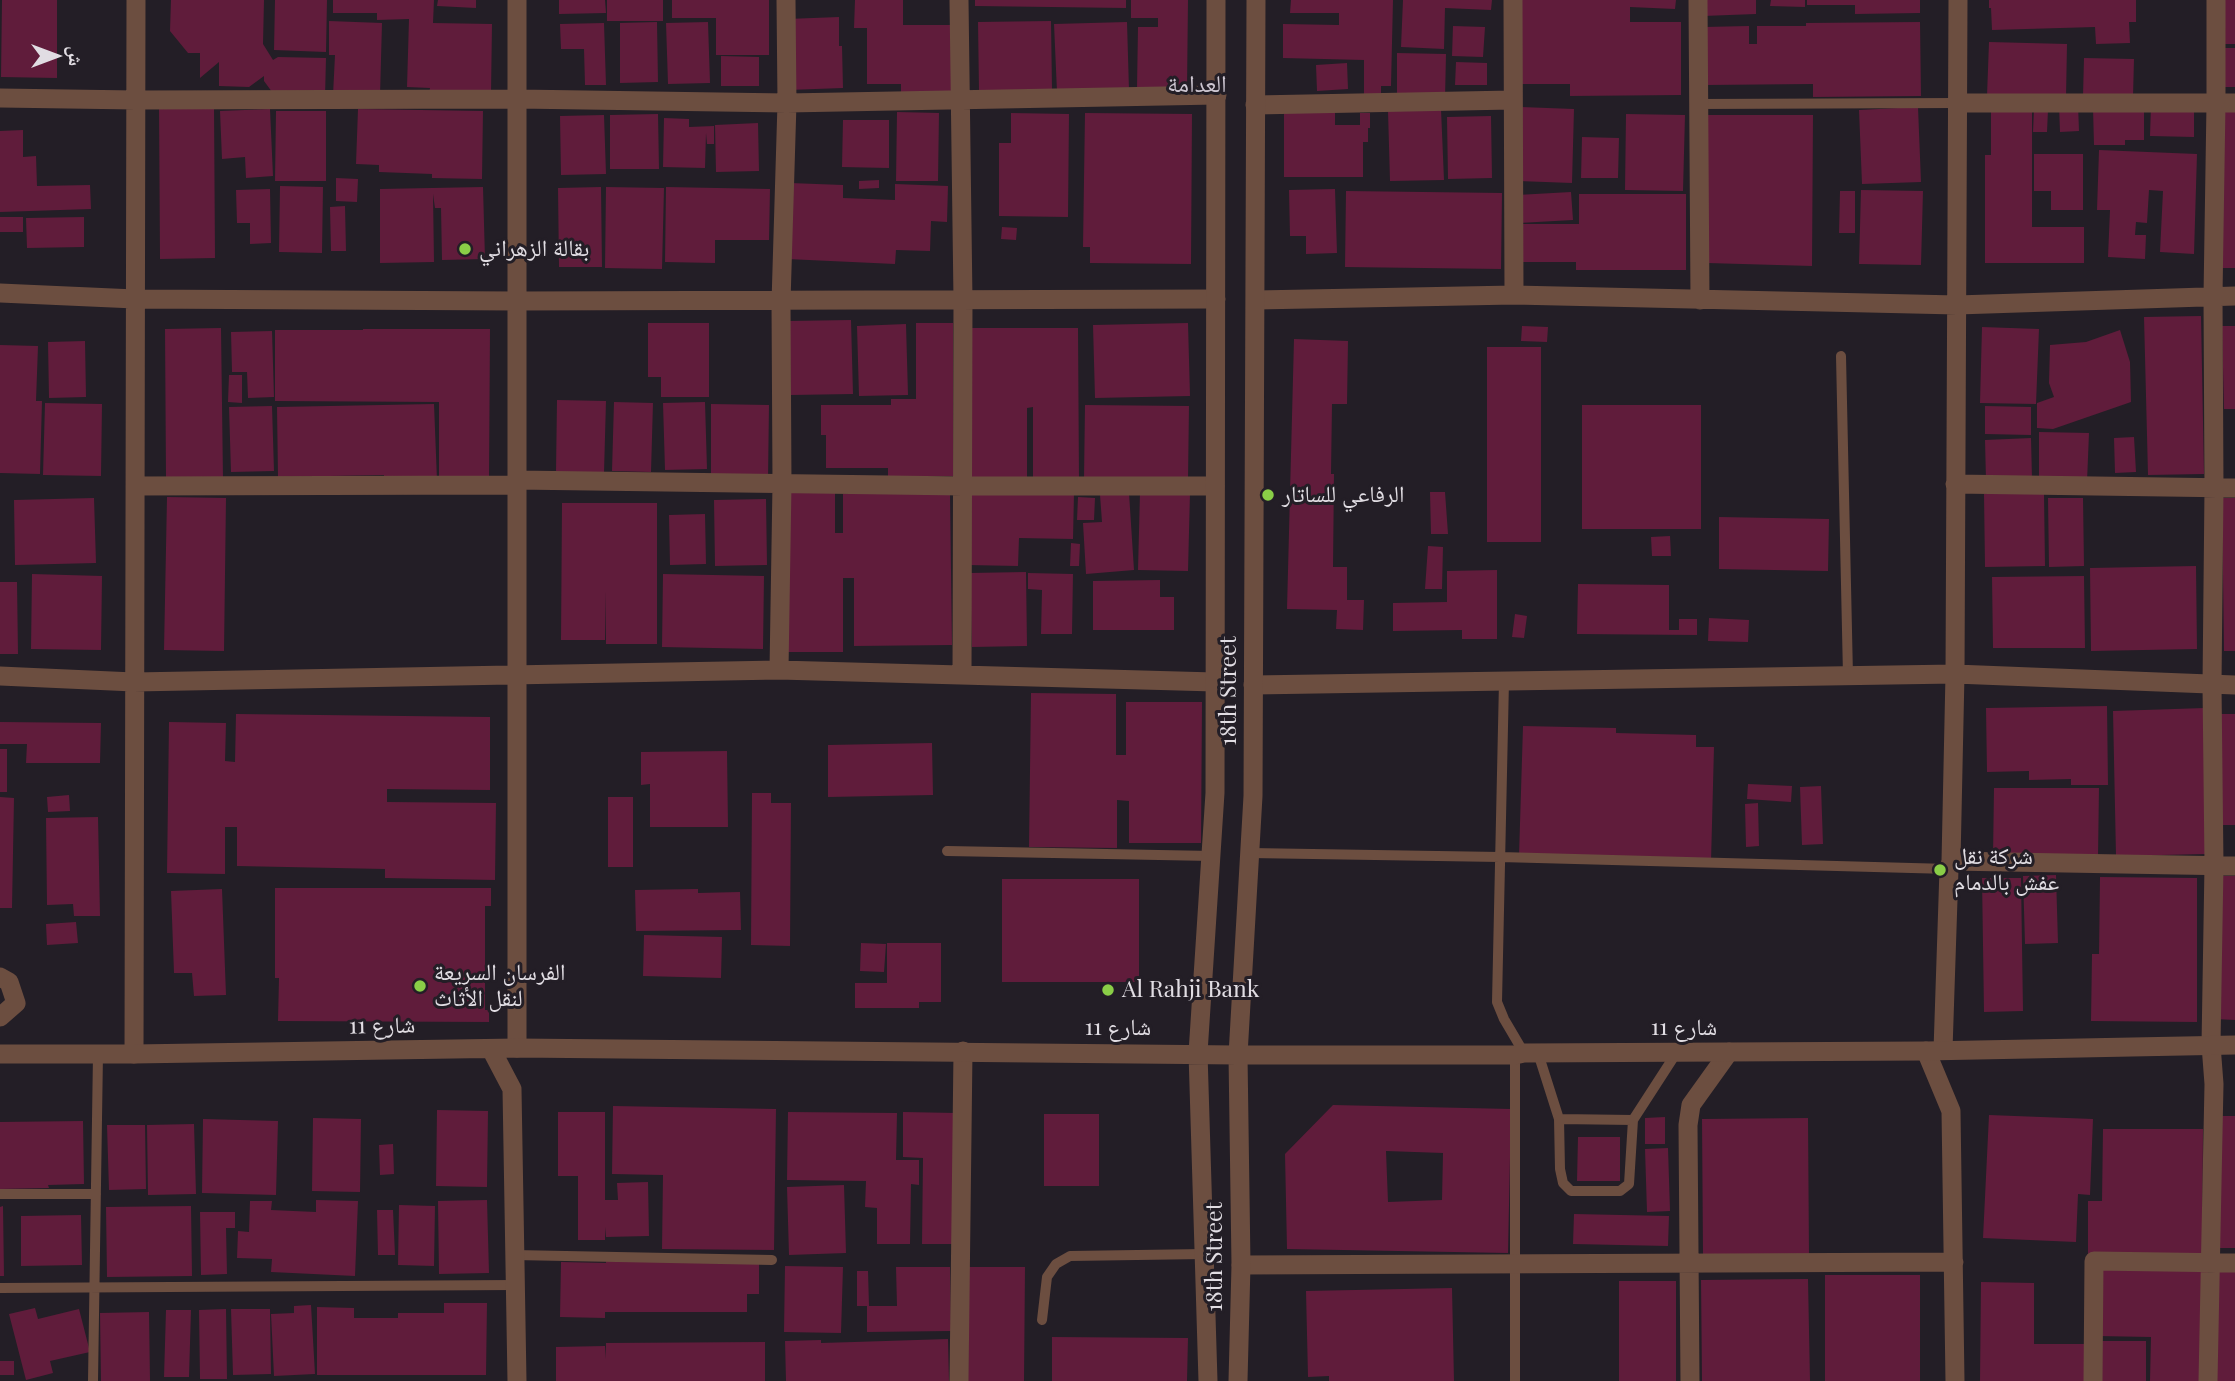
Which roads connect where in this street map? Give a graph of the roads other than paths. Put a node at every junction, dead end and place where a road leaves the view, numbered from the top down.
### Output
1 (136, 0) edge
2 (517, 0) edge
3 (786, 0) edge
4 (960, 0) edge
5 (1216, 0) edge
6 (1256, 0) edge
7 (1513, 0) edge
8 (1699, 0) edge
9 (1958, 0) edge
10 (2216, 0) edge
11 (1217, 95) junction
12 (0, 98) edge
13 (961, 98) junction
14 (518, 99) junction
15 (136, 100) junction
16 (1512, 100) junction
17 (787, 103) junction
18 (1956, 103) junction
19 (2226, 103) edge
20 (1698, 104) junction
21 (1255, 105) junction
22 (0, 293) edge
23 (1514, 295) junction
24 (2213, 296) junction
25 (2235, 296) edge
26 (135, 299) junction
27 (1216, 299) junction
28 (963, 300) junction
29 (1256, 300) junction
30 (1700, 300) junction
31 (517, 301) junction
32 (781, 302) junction
33 (1957, 305) junction
34 (1841, 356) dead end
35 (517, 483) junction
36 (782, 484) junction
37 (1955, 484) junction
38 (135, 485) junction
39 (963, 485) junction
40 (1215, 485) junction
41 (2214, 488) junction
42 (2235, 488) edge
43 (779, 670) junction
44 (1955, 674) junction
45 (517, 675) junction
46 (962, 675) junction
47 (0, 676) edge
48 (1848, 676) junction
49 (1504, 681) junction
50 (134, 682) junction
51 (1215, 682) junction
52 (1253, 685) junction
53 (2212, 685) junction
54 (2235, 685) edge
55 (947, 852) dead end
56 (1250, 853) junction
57 (1212, 856) junction
58 (1500, 857) junction
59 (1950, 865) junction
60 (2214, 865) junction
61 (2235, 866) edge
62 (0, 977) edge
63 (0, 1017) edge
64 (2211, 1045) junction
65 (2235, 1045) edge
66 (517, 1048) junction
67 (491, 1049) junction
68 (1934, 1051) junction
69 (963, 1052) junction
70 (1677, 1052) junction
71 (1729, 1052) junction
72 (1198, 1053) junction
73 (0, 1054) edge
74 (98, 1054) junction
75 (134, 1054) junction
76 (1526, 1054) junction
77 (1238, 1055) junction
78 (1559, 1119) junction
79 (1633, 1120) junction
80 (0, 1194) edge
81 (96, 1194) junction
82 (1204, 1254) junction
83 (514, 1255) junction
84 (772, 1260) dead end
85 (1689, 1262) junction
86 (1954, 1262) junction
87 (2235, 1262) edge
88 (2210, 1263) junction
89 (1241, 1265) junction
90 (1514, 1265) junction
91 (515, 1285) junction
92 (0, 1288) edge
93 (93, 1288) junction
94 (1042, 1320) dead end
95 (93, 1381) edge
96 (517, 1381) edge
97 (959, 1381) edge
98 (1208, 1381) edge
99 (1238, 1381) edge
100 (1515, 1381) edge
101 (1690, 1381) edge
102 (1955, 1381) edge
103 (2093, 1381) edge
104 (2208, 1381) edge

1 - 15 street
2 - 14 street
3 - 17 street
4 - 13 street
5 - 11 street
6 - 21 street, 18th Street
7 - 16 street
8 - 20 street
9 - 18 street
10 - 19 street
11 - 13 street
11 - 27 street
12 - 15 street
13 - 17 street
13 - 28 street
14 - 15 street
14 - 17 street
14 - 31 street
15 - 26 street
16 - 21 street
16 - 23 street
17 - 32 street
18 - 19 street
18 - 20 lane
18 - 33 street
19 - 24 street
20 - 30 street
21 - 29 street, 18th Street
22 - 26 street
23 - 29 street
23 - 30 street
24 - 25 street
24 - 33 street
24 - 41 street
26 - 31 street
26 - 38 street
27 - 28 street
27 - 40 street
28 - 32 street
28 - 39 street
29 - 52 street, 18th Street
30 - 33 street
31 - 32 street
31 - 35 street
32 - 36 street
33 - 37 street
34 - 48 lane
35 - 36 street
35 - 38 street
35 - 45 street
36 - 39 street
36 - 43 street
37 - 41 street
37 - 44 street
38 - 50 street
39 - 40 street
39 - 46 street
40 - 51 street
41 - 42 street
41 - 53 street
43 - 45 street
43 - 46 street
44 - 48 street
44 - 53 street
44 - 59 street
45 - 50 street
45 - 66 street
46 - 51 street
47 - 50 street
48 - 49 street
49 - 52 street
49 - 58 lane
50 - 75 street
51 - 57 street
52 - 56 street, 18th Street
53 - 54 street
53 - 60 street
55 - 57 lane
56 - 58 lane
56 - 77 street, 18th Street
57 - 72 street
58 - 59 lane
58 - 76 lane
59 - 60 street
59 - 68 street
60 - 61 street
60 - 64 street
62 - 63 street
64 - 65 street, شارع 11
64 - 68 street, شارع 11
64 - 88 street
66 - 67 street, شارع 11
66 - 69 street, شارع 11
67 - 75 street, شارع 11
67 - 83 street
68 - 71 street, شارع 11
68 - 86 street
69 - 72 street, شارع 11
69 - 97 street
70 - 71 street, شارع 11
70 - 76 street, شارع 11
70 - 79 lane
71 - 85 street
72 - 77 street, شارع 11
72 - 82 street
73 - 74 street, شارع 11
74 - 75 street, شارع 11
74 - 81 lane
76 - 77 street, شارع 11
76 - 78 lane
76 - 90 lane
77 - 89 street, 18th Street
78 - 79 lane
78 - 79 lane
80 - 81 lane
81 - 93 lane
82 - 94 lane
82 - 98 street
83 - 84 lane
83 - 91 street
85 - 86 street
85 - 90 street
85 - 101 street
86 - 102 street
87 - 88 street
88 - 103 street
88 - 104 street
89 - 90 street
89 - 99 street, 18th Street
90 - 100 lane
91 - 93 lane
91 - 96 street
92 - 93 lane
93 - 95 lane

